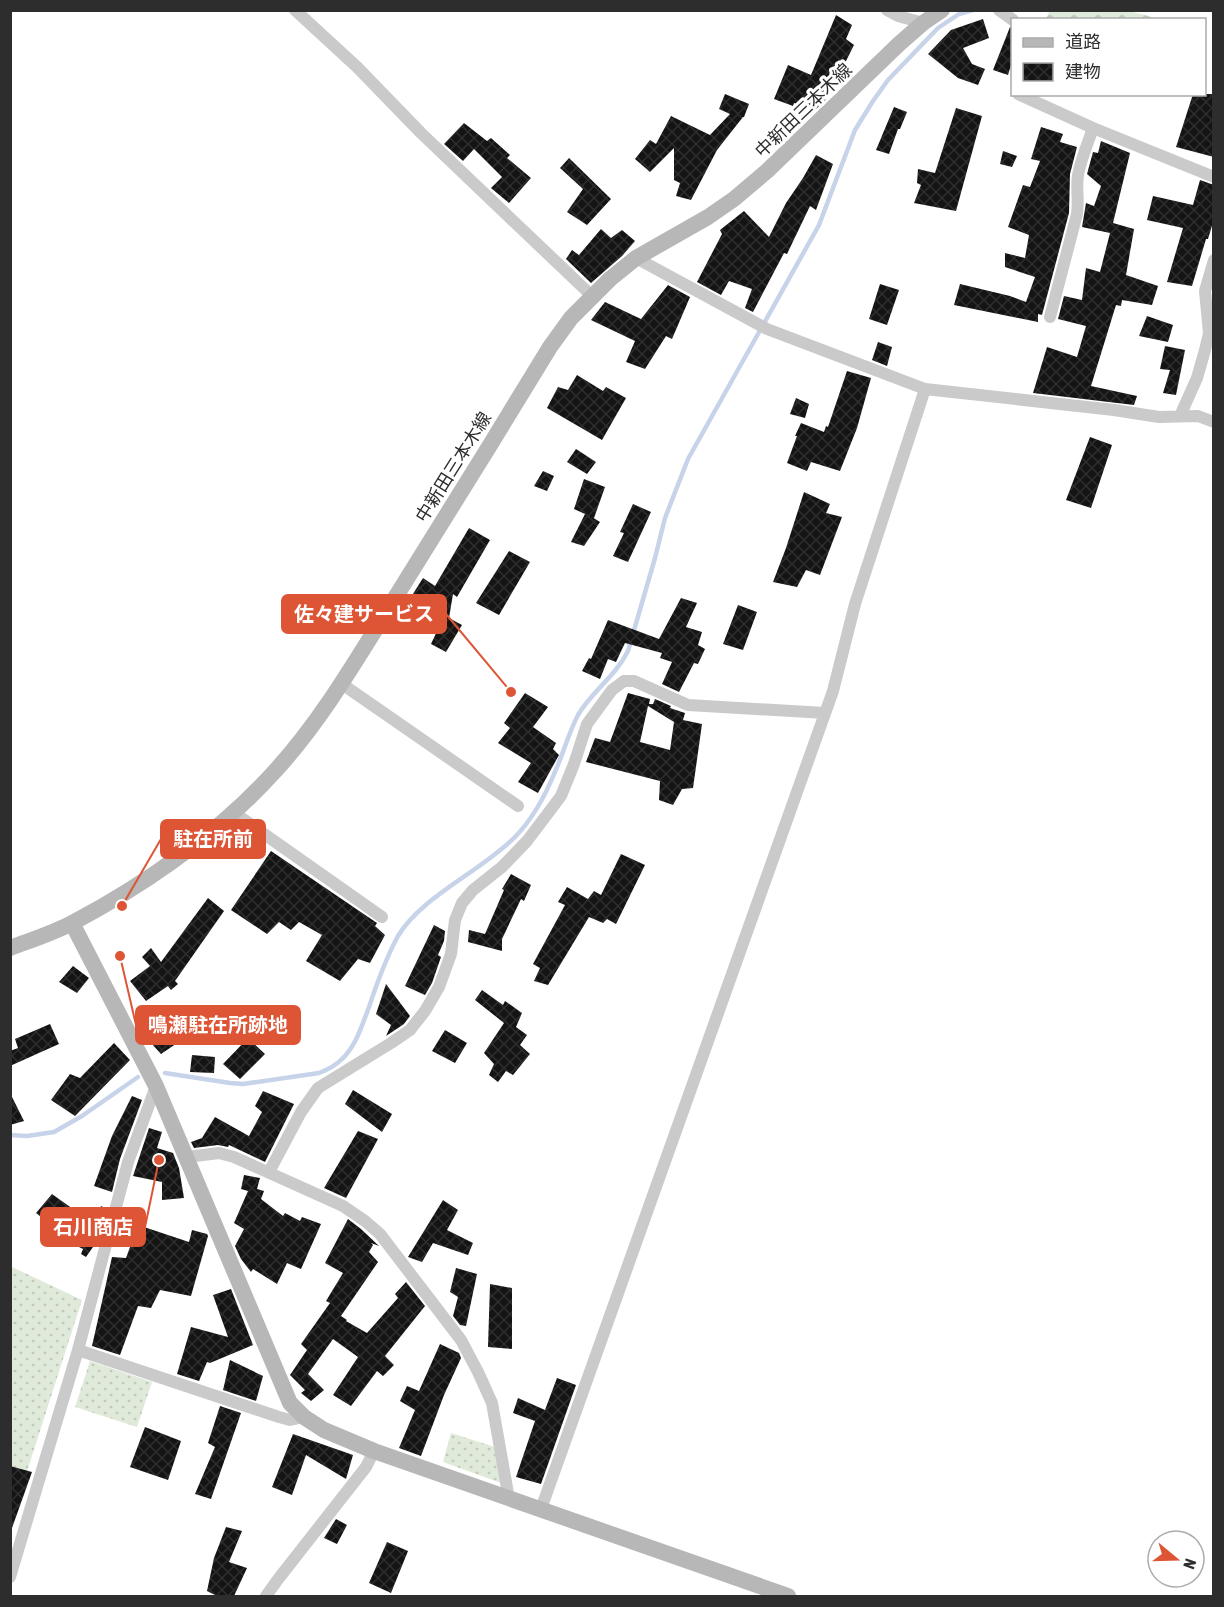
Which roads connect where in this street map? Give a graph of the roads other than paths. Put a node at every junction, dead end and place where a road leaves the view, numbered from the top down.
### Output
1 (295, 10) edge
2 (887, 10) edge
3 (942, 10) edge
4 (923, 23) junction
5 (1022, 96) edge
6 (1093, 128) junction
7 (1214, 177) edge
8 (636, 258) junction
9 (1214, 260) edge
10 (592, 296) junction
11 (1050, 317) dead end
12 (925, 389) junction
13 (1180, 416) junction
14 (1214, 422) edge
15 (342, 684) junction
16 (825, 713) junction
17 (518, 806) dead end
18 (233, 812) junction
19 (382, 917) dead end
20 (72, 923) junction
21 (10, 948) edge
22 (156, 1086) junction
23 (187, 1157) junction
24 (269, 1172) junction
25 (78, 1350) junction
26 (304, 1417) junction
27 (374, 1451) junction
28 (510, 1499) junction
29 (541, 1509) junction
30 (10, 1577) edge
31 (266, 1596) edge
32 (788, 1596) edge

1 - 10 street
2 - 4 street
3 - 4 main road, 中新田三本木線
4 - 8 main road, 中新田三本木線
5 - 6 street
6 - 7 street
6 - 11 street
8 - 10 main road, 中新田三本木線
8 - 12 street
9 - 13 street
10 - 15 main road, 中新田三本木線
12 - 13 street
12 - 16 street
13 - 14 street
15 - 17 street
15 - 18 main road, 中新田三本木線
16 - 24 street
16 - 29 street
18 - 19 street
18 - 20 main road, 中新田三本木線
20 - 21 main road, 中新田三本木線
20 - 22 main road
22 - 23 main road
22 - 25 street
23 - 24 street
23 - 26 main road
24 - 28 street
25 - 26 street
25 - 30 street
26 - 27 main road
27 - 28 main road
27 - 31 street
28 - 29 main road
29 - 32 main road

